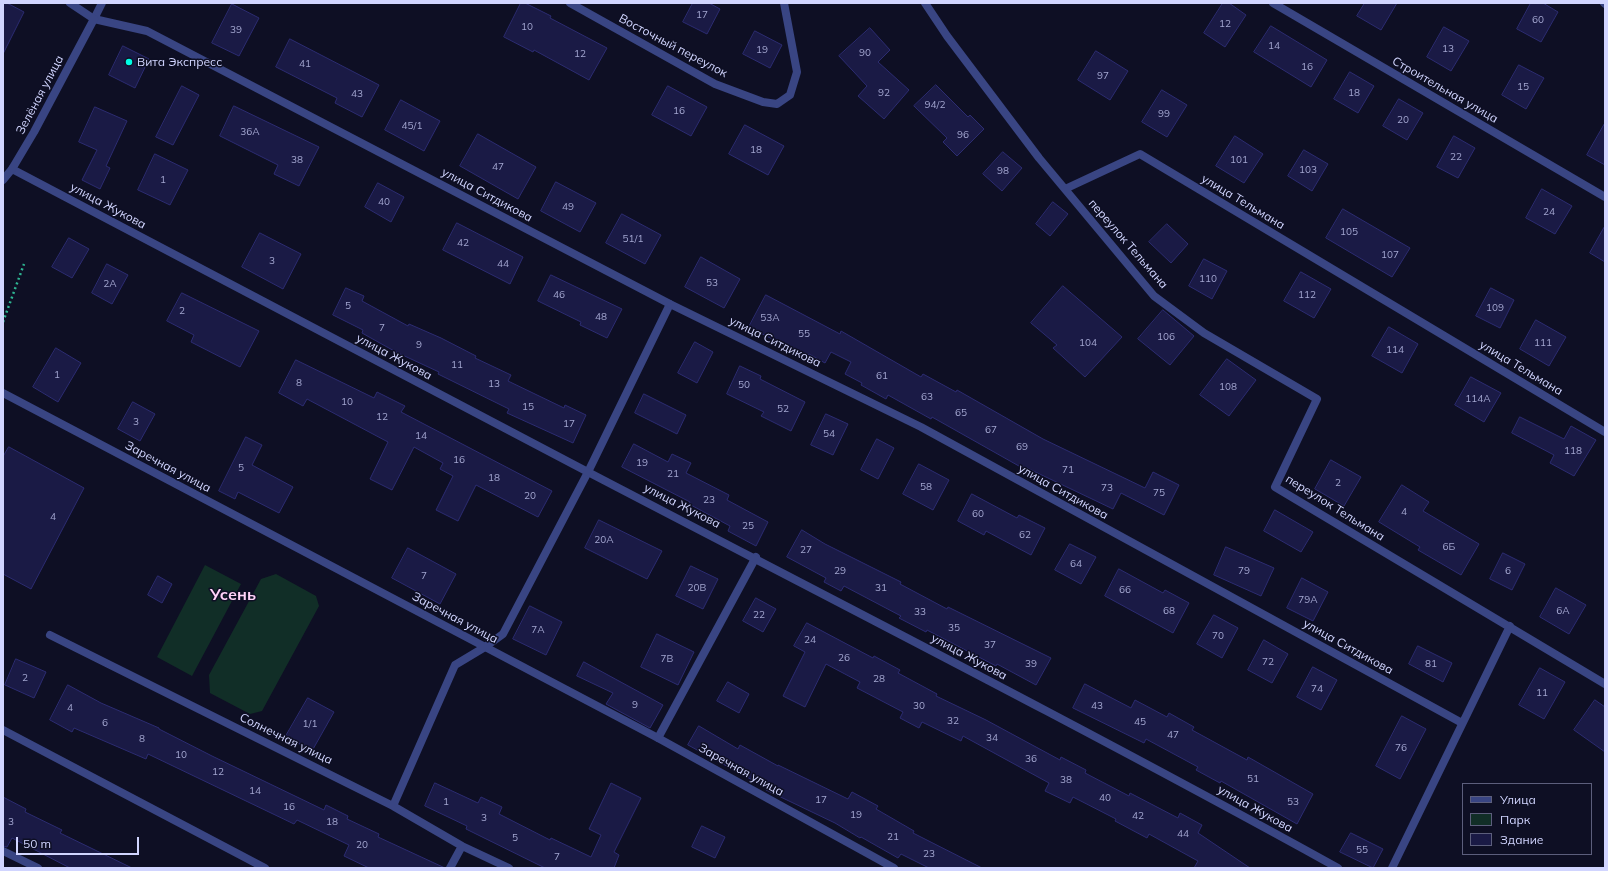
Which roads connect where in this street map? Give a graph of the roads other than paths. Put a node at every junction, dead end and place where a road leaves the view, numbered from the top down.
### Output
1 (70, 3) edge
2 (102, 3) edge
3 (570, 3) edge
4 (784, 3) edge
5 (925, 3) edge
6 (1274, 3) edge
7 (94, 19) junction
8 (12, 169) junction
9 (3, 180) edge
10 (1065, 189) junction
11 (1605, 197) edge
12 (670, 304) junction
13 (3, 393) edge
14 (1605, 432) edge
15 (588, 472) junction
16 (756, 558) junction
17 (1510, 626) junction
18 (50, 635) dead end
19 (485, 647) junction
20 (1605, 684) edge
21 (1462, 724) junction
22 (3, 730) edge
23 (658, 738) junction
24 (393, 806) junction
25 (462, 846) junction
26 (3, 851) edge
27 (38, 868) edge
28 (265, 868) edge
29 (450, 868) edge
30 (509, 868) edge
31 (894, 868) edge
32 (1338, 868) edge
33 (1392, 868) edge

1 - 7 street, улица Ситдикова
2 - 7 street, Зелёная улица
3 - 4 street, Восточный переулок
5 - 10 street
6 - 11 street, Строительная улица
7 - 8 street, Зелёная улица
7 - 12 street, улица Ситдикова
8 - 9 street, Зелёная улица
8 - 15 street, улица Жукова
10 - 14 street, улица Тельмана
10 - 17 street, переулок Тельмана
12 - 15 street
12 - 21 street, улица Ситдикова
13 - 19 street, Заречная улица
15 - 16 street, улица Жукова
15 - 19 street
16 - 23 street
16 - 32 street, улица Жукова
17 - 20 street, переулок Тельмана
17 - 21 street
18 - 24 street, Солнечная улица
19 - 23 street, Заречная улица
19 - 24 street
21 - 33 street
22 - 28 street
23 - 31 street, Заречная улица
24 - 25 street, Солнечная улица
25 - 29 street
25 - 30 street, Солнечная улица
26 - 27 street

